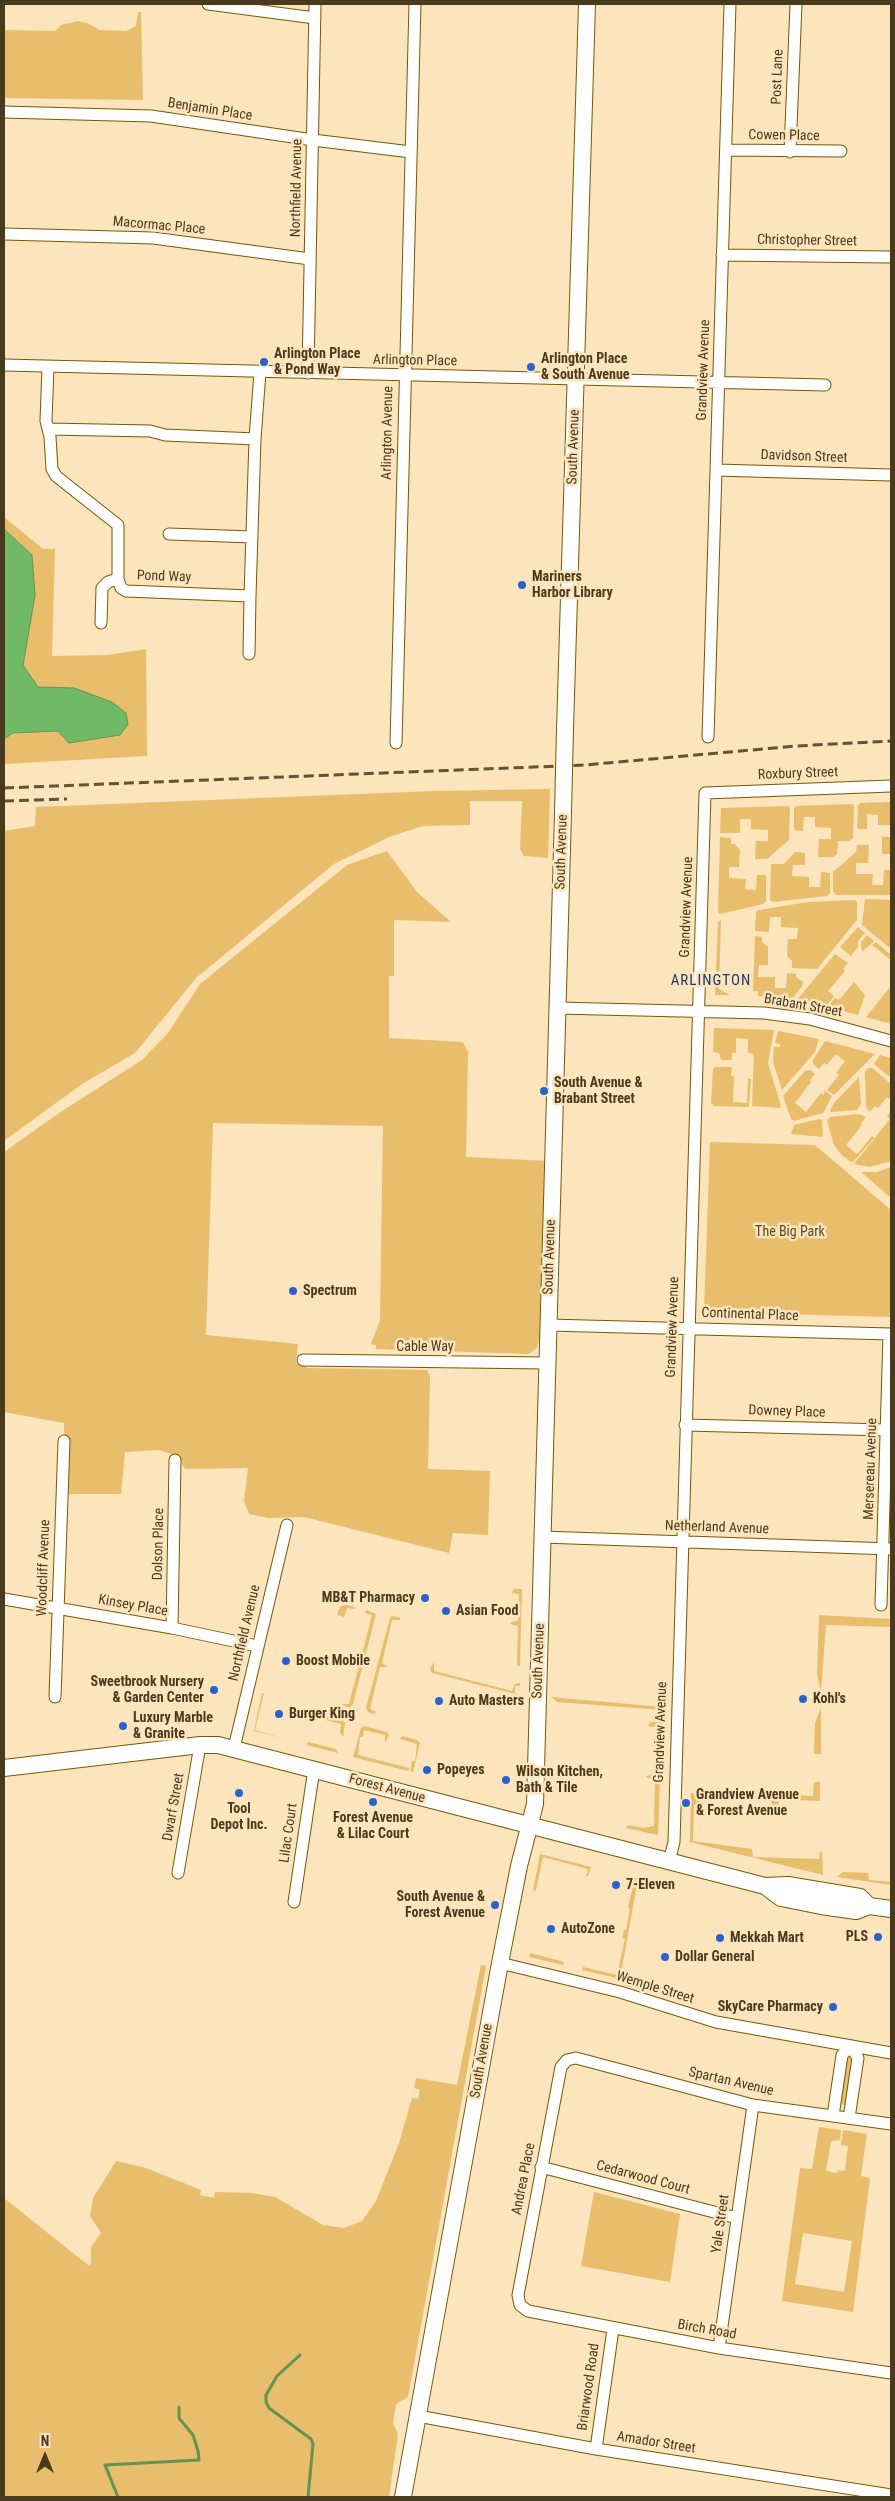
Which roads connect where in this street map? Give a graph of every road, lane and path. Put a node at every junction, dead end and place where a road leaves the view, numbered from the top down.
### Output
1 (208, 4) edge
2 (315, 4) edge
3 (415, 4) edge
4 (587, 4) edge
5 (730, 4) edge
6 (796, 4) edge
7 (315, 18) junction
8 (4, 112) edge
9 (313, 140) junction
10 (726, 150) junction
11 (841, 151) dead end
12 (411, 152) junction
13 (790, 152) junction
14 (4, 234) edge
15 (722, 255) junction
16 (891, 257) edge
17 (310, 259) junction
18 (4, 365) edge
19 (48, 367) junction
20 (260, 372) junction
21 (308, 374) junction
22 (404, 376) junction
23 (576, 379) junction
24 (719, 383) junction
25 (826, 384) dead end
26 (48, 429) junction
27 (255, 439) junction
28 (716, 470) junction
29 (891, 475) edge
30 (169, 534) dead end
31 (252, 537) junction
32 (118, 579) junction
33 (250, 596) junction
34 (101, 622) dead end
35 (249, 654) dead end
36 (708, 737) dead end
37 (396, 743) dead end
38 (891, 786) edge
39 (705, 793) joint
40 (558, 1008) junction
41 (698, 1011) junction
42 (891, 1041) edge
43 (548, 1325) junction
44 (688, 1328) junction
45 (890, 1334) edge
46 (303, 1360) dead end
47 (546, 1363) junction
48 (685, 1425) junction
49 (887, 1430) junction
50 (64, 1441) dead end
51 (175, 1460) dead end
52 (286, 1526) dead end
53 (542, 1537) junction
54 (682, 1541) junction
55 (887, 1549) edge
56 (4, 1599) edge
57 (881, 1605) dead end
58 (57, 1608) junction
59 (172, 1628) junction
60 (257, 1646) junction
61 (55, 1697) dead end
62 (200, 1745) junction
63 (234, 1748) junction
64 (4, 1768) edge
65 (314, 1769) junction
66 (529, 1826) junction
67 (669, 1862) junction
68 (178, 1873) dead end
69 (294, 1902) dead end
70 (891, 1909) edge
71 (500, 1963) junction
72 (851, 2047) junction
73 (891, 2053) edge
74 (567, 2060) joint
75 (752, 2105) junction
76 (833, 2116) junction
77 (849, 2118) junction
78 (891, 2124) edge
79 (541, 2167) junction
80 (737, 2218) junction
81 (520, 2305) joint
82 (613, 2329) junction
83 (719, 2348) junction
84 (891, 2373) edge
85 (418, 2416) junction
86 (596, 2449) junction
87 (891, 2495) edge
88 (403, 2497) edge

1 - 7 street
2 - 7 street, Northfield Avenue
3 - 12 street, Arlington Avenue
4 - 23 street, South Avenue
5 - 10 street, Grandview Avenue
6 - 13 street, Post Lane
7 - 9 street, Northfield Avenue
8 - 9 street, Benjamin Place
9 - 12 street, Benjamin Place
9 - 17 street, Northfield Avenue
10 - 13 street, Cowen Place
10 - 15 street, Grandview Avenue
11 - 13 street, Cowen Place
12 - 22 street, Arlington Avenue
14 - 17 street, Macormac Place
15 - 16 street, Christopher Street
15 - 24 street, Grandview Avenue
17 - 21 street, Northfield Avenue
18 - 19 street, Arlington Place
19 - 20 street, Arlington Place
19 - 26 street, Pond Way
20 - 21 street, Arlington Place
20 - 27 street
21 - 22 street, Arlington Place
22 - 23 street, Arlington Place
22 - 37 street, Arlington Avenue
23 - 24 street, Arlington Place
23 - 40 street, South Avenue, bridge
24 - 25 street, Arlington Place
24 - 28 street, Grandview Avenue
26 - 27 street
26 - 32 street, Pond Way
27 - 31 street
28 - 29 street, Davidson Street
28 - 36 street, Grandview Avenue
30 - 31 street
31 - 33 street
32 - 33 street, Pond Way
32 - 34 street
33 - 35 street
38 - 39 street, Roxbury Street
39 - 41 street, Grandview Avenue
40 - 41 street, Brabant Street
40 - 43 street, South Avenue
41 - 42 street, Brabant Street
41 - 44 street, Grandview Avenue
43 - 44 street, Continental Place
43 - 47 street, South Avenue
44 - 45 street, Continental Place
44 - 48 street, Grandview Avenue
45 - 49 street, Mersereau Avenue
46 - 47 street, Cable Way
47 - 53 street, South Avenue
48 - 49 street, Downey Place
48 - 54 street, Grandview Avenue
49 - 55 street, Mersereau Avenue
50 - 58 street, Woodcliff Avenue
51 - 59 street, Dolson Place
52 - 60 street, Northfield Avenue
53 - 54 street, Netherland Avenue
53 - 66 street, South Avenue
54 - 55 street, Netherland Avenue
54 - 67 street, Grandview Avenue
55 - 57 street, Mersereau Avenue
56 - 58 street, Kinsey Place
58 - 59 street, Kinsey Place
58 - 61 street, Woodcliff Avenue
59 - 60 street, Kinsey Place
60 - 63 street, Northfield Avenue
62 - 63 street, Forest Avenue
62 - 64 street, Forest Avenue
62 - 68 street, Dwarf Street
63 - 65 street, Forest Avenue
65 - 66 street, Forest Avenue
65 - 69 street, Lilac Court
66 - 67 street, Forest Avenue
66 - 71 street, South Avenue
67 - 70 street, Forest Avenue
71 - 72 street, Wemple Street
71 - 85 street, South Avenue
72 - 73 street, Wemple Street
72 - 76 street
72 - 77 street
74 - 75 street, Spartan Avenue
74 - 79 street, Andrea Place
75 - 76 street, Spartan Avenue
75 - 80 street, Yale Street
76 - 77 street, Spartan Avenue
77 - 78 street, Spartan Avenue
79 - 80 street, Cedarwood Court
79 - 81 street, Andrea Place
80 - 83 street, Yale Street
81 - 82 street, Birch Road
82 - 83 street, Birch Road
82 - 86 street, Briarwood Road
83 - 84 street, Birch Road
85 - 86 street, Amador Street
85 - 88 street, South Avenue
86 - 87 street, Amador Street

